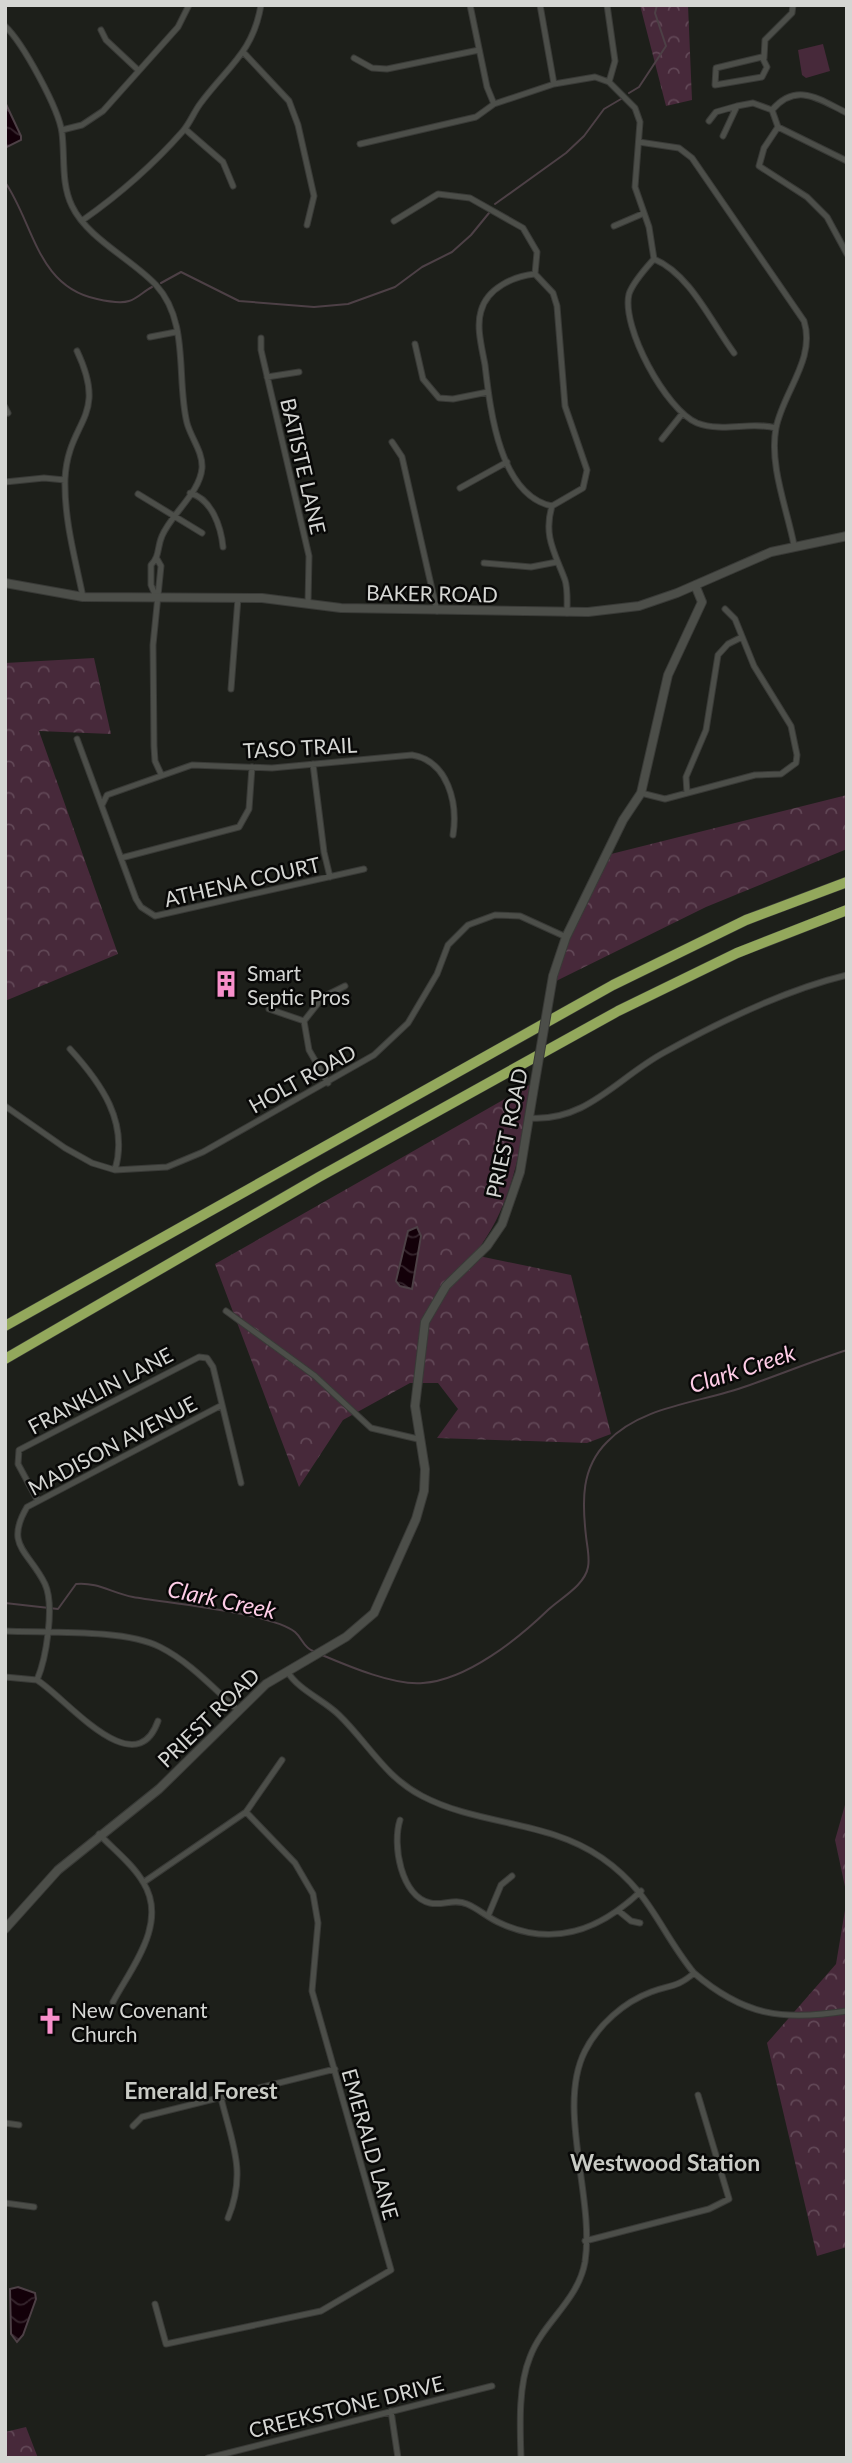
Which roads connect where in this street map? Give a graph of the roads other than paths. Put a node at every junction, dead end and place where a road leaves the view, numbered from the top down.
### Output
1 (189, 5) edge
2 (261, 5) edge
3 (470, 5) edge
4 (540, 5) edge
5 (607, 5) edge
6 (793, 5) edge
7 (5, 26) edge
8 (101, 30) dead end
9 (479, 51) junction
10 (245, 54) junction
11 (354, 58) dead end
12 (764, 58) junction
13 (138, 70) junction
14 (609, 82) junction
15 (554, 84) junction
16 (494, 104) junction
17 (737, 106) junction
18 (772, 110) junction
19 (847, 113) edge
20 (709, 121) dead end
21 (778, 127) junction
22 (185, 129) junction
23 (62, 130) junction
24 (723, 136) dead end
25 (639, 142) junction
26 (360, 144) dead end
27 (847, 161) edge
28 (233, 186) dead end
29 (642, 214) junction
30 (83, 220) junction
31 (394, 221) dead end
32 (307, 225) dead end
33 (614, 226) dead end
34 (845, 246) edge
35 (847, 254) edge
36 (654, 259) junction
37 (535, 274) junction
38 (176, 332) junction
39 (150, 337) dead end
40 (261, 338) dead end
41 (415, 345) dead end
42 (77, 351) dead end
43 (734, 353) dead end
44 (299, 372) dead end
45 (267, 377) junction
46 (488, 392) junction
47 (682, 414) junction
48 (776, 428) junction
49 (662, 439) dead end
50 (392, 442) dead end
51 (507, 463) junction
52 (65, 480) junction
53 (5, 482) edge
54 (460, 488) dead end
55 (190, 493) junction
56 (138, 494) dead end
57 (552, 506) junction
58 (174, 518) junction
59 (202, 533) dead end
60 (847, 536) edge
61 (794, 545) junction
62 (223, 547) dead end
63 (556, 562) junction
64 (484, 563) dead end
65 (5, 583) edge
66 (695, 585) junction
67 (83, 597) junction
68 (156, 597) junction
69 (238, 598) junction
70 (309, 603) junction
71 (725, 609) dead end
72 (437, 611) junction
73 (567, 612) junction
74 (743, 637) junction
75 (231, 689) dead end
76 (77, 739) dead end
77 (313, 764) junction
78 (252, 767) junction
79 (161, 774) junction
80 (641, 793) junction
81 (687, 793) junction
82 (102, 806) junction
83 (453, 835) dead end
84 (121, 858) junction
85 (364, 869) dead end
86 (330, 877) junction
87 (847, 882) edge
88 (847, 910) edge
89 (566, 937) junction
90 (847, 975) edge
91 (345, 986) dead end
92 (269, 1009) dead end
93 (304, 1021) junction
94 (70, 1049) dead end
95 (328, 1083) junction
96 (5, 1106) edge
97 (530, 1118) junction
98 (115, 1170) junction
99 (226, 1311) dead end
100 (5, 1326) edge
101 (5, 1359) edge
102 (222, 1405) junction
103 (418, 1439) junction
104 (241, 1483) dead end
105 (37, 1501) junction
106 (5, 1631) edge
107 (47, 1633) junction
108 (287, 1671) junction
109 (5, 1677) edge
110 (37, 1680) junction
111 (239, 1711) junction
112 (158, 1721) dead end
113 (282, 1760) dead end
114 (246, 1812) junction
115 (400, 1820) dead end
116 (99, 1834) junction
117 (512, 1876) dead end
118 (144, 1882) junction
119 (641, 1891) junction
120 (620, 1912) junction
121 (488, 1916) junction
122 (640, 1923) dead end
123 (5, 1929) edge
124 (694, 1973) junction
125 (113, 2002) dead end
126 (847, 2011) edge
127 (335, 2069) junction
128 (698, 2095) dead end
129 (221, 2098) junction
130 (5, 2123) edge
131 (19, 2125) dead end
132 (133, 2126) dead end
133 (5, 2203) edge
134 (34, 2207) dead end
135 (228, 2218) dead end
136 (585, 2241) junction
137 (155, 2304) dead end
138 (492, 2386) dead end
139 (391, 2411) junction
140 (208, 2458) edge
141 (398, 2458) edge
142 (521, 2458) edge

1 - 13 street
2 - 10 street
3 - 9 street
4 - 15 street
5 - 14 street
6 - 12 street
7 - 23 street
8 - 13 street
9 - 11 street
9 - 16 street
10 - 22 street
10 - 32 street
12 - 12 street
13 - 23 street
14 - 15 street
14 - 25 street
15 - 16 street
16 - 26 street
17 - 18 street
17 - 20 street
17 - 24 street
18 - 19 street
18 - 21 street
21 - 27 street
21 - 34 street
22 - 28 street
22 - 30 street
23 - 30 street
25 - 29 street
25 - 48 street
29 - 33 street
29 - 36 street
30 - 38 street
31 - 37 street
34 - 35 street
36 - 43 street
36 - 47 street
37 - 46 street
37 - 57 street
38 - 39 street
38 - 55 street
40 - 45 street, BATISTE LANE
41 - 46 street
42 - 52 street
44 - 45 street
45 - 70 street, BATISTE LANE
46 - 51 street
47 - 48 street
47 - 49 street
48 - 61 street
50 - 72 street
51 - 54 street
51 - 57 street
52 - 53 street
52 - 67 street
55 - 58 street
55 - 62 street
56 - 58 street
57 - 63 street
58 - 59 street
58 - 68 street
60 - 61 street, BAKER ROAD
61 - 66 street, BAKER ROAD
63 - 64 street
63 - 73 street
65 - 67 street, BAKER ROAD
66 - 73 street, BAKER ROAD
66 - 80 street, PRIEST ROAD
67 - 68 street, BAKER ROAD
68 - 69 street, BAKER ROAD
68 - 79 street
69 - 70 street, BAKER ROAD
69 - 75 street
70 - 72 street, BAKER ROAD
71 - 74 street
72 - 73 street, BAKER ROAD
74 - 81 street
74 - 81 street
76 - 82 street, ATHENA COURT
77 - 78 street, TASO TRAIL
77 - 83 street, TASO TRAIL
77 - 86 street
78 - 79 street, TASO TRAIL
78 - 84 street
79 - 82 street, TASO TRAIL
80 - 81 street
80 - 89 street, PRIEST ROAD
82 - 84 street, ATHENA COURT
84 - 86 street, ATHENA COURT
85 - 86 street, ATHENA COURT
87 - 100 highway
88 - 101 highway
89 - 95 street, HOLT ROAD
89 - 97 street, PRIEST ROAD, bridge
90 - 97 street
91 - 93 street
92 - 93 street
93 - 95 street
94 - 98 street
95 - 98 street, HOLT ROAD
96 - 98 street, HOLT ROAD
97 - 103 street, PRIEST ROAD
99 - 103 street
102 - 104 street, FRANKLIN LANE
102 - 105 street, MADISON AVENUE
102 - 105 street, FRANKLIN LANE
103 - 108 street, PRIEST ROAD
105 - 107 street, MADISON AVENUE
106 - 107 street
107 - 110 street, MADISON AVENUE
107 - 111 street
108 - 111 street, PRIEST ROAD
108 - 119 street
109 - 110 street
110 - 112 street
111 - 116 street, PRIEST ROAD
113 - 114 street
114 - 118 street
114 - 127 street, EMERALD LANE
115 - 121 street
116 - 118 street
116 - 123 street, PRIEST ROAD
117 - 121 street
118 - 125 street
119 - 120 street
119 - 124 street
120 - 121 street
120 - 122 street
124 - 126 street
124 - 136 street
127 - 129 street
127 - 137 street, EMERALD LANE
128 - 136 street
129 - 132 street
129 - 135 street
130 - 131 street
133 - 134 street
136 - 142 street
138 - 139 street, CREEKSTONE DRIVE
139 - 140 street, CREEKSTONE DRIVE
139 - 141 street

